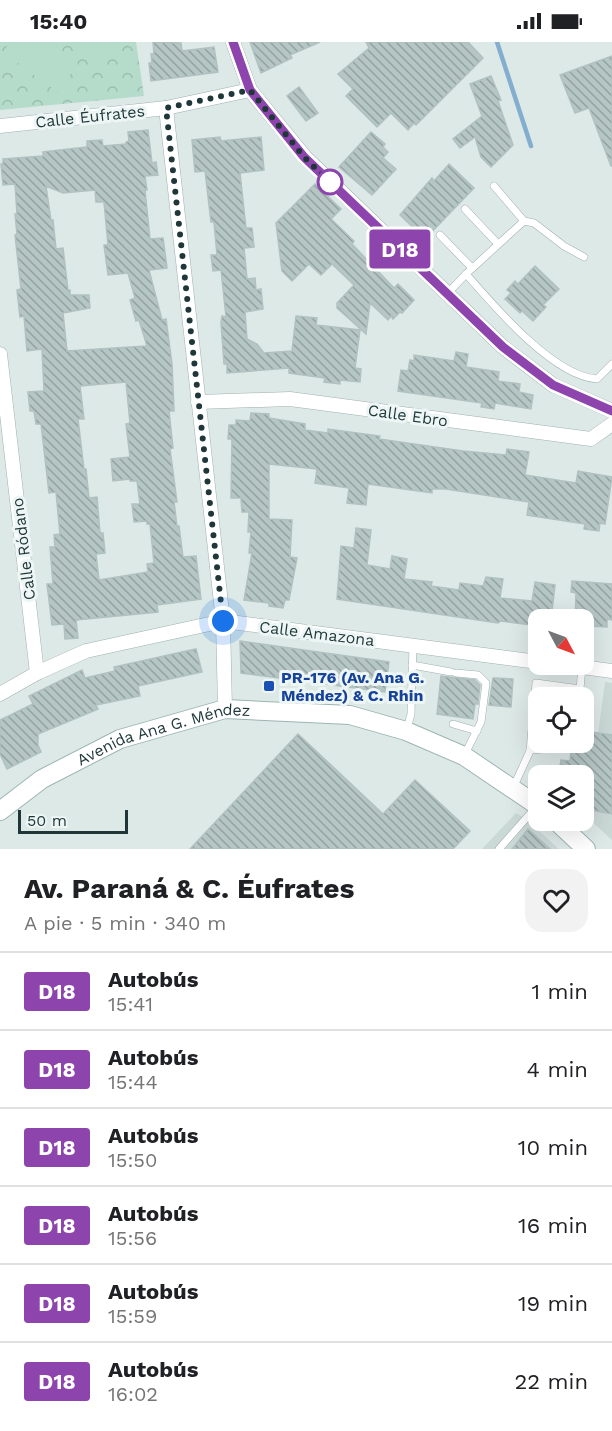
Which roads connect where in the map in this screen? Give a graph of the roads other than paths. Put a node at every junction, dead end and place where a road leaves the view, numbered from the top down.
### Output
1 (233, 42) edge
2 (250, 90) junction
3 (166, 108) junction
4 (0, 126) edge
5 (494, 186) dead end
6 (465, 209) dead end
7 (524, 220) junction
8 (440, 235) dead end
9 (498, 244) junction
10 (584, 257) dead end
11 (472, 268) junction
12 (466, 274) junction
13 (447, 294) junction
14 (0, 354) edge
15 (612, 364) edge
16 (198, 402) junction
17 (612, 411) edge
18 (612, 424) edge
19 (223, 621) junction
20 (413, 645) junction
21 (528, 661) edge
22 (412, 664) junction
23 (594, 669) edge
24 (612, 671) edge
25 (37, 673) junction
26 (536, 687) edge
27 (565, 687) edge
28 (0, 694) edge
29 (225, 709) junction
30 (453, 724) dead end
31 (406, 731) junction
32 (477, 731) junction
33 (529, 753) edge
34 (464, 756) junction
35 (513, 788) junction
36 (528, 798) edge
37 (0, 811) edge
38 (528, 816) edge
39 (567, 831) edge
40 (499, 849) edge
41 (586, 849) edge

1 - 2 street
2 - 3 street, Calle Éufrates
2 - 13 street
3 - 4 street, Calle Éufrates
3 - 16 street
5 - 7 lane
6 - 9 lane
7 - 9 lane
7 - 10 lane
8 - 11 lane
9 - 11 lane
11 - 12 lane
12 - 13 lane
12 - 15 lane
13 - 17 street
14 - 25 street, Calle Ródano
16 - 18 street, Calle Ebro
16 - 19 street
19 - 20 street, Calle Amazona
19 - 25 street, Calle Amazona
19 - 29 street
20 - 21 street, Calle Amazona
20 - 22 lane
22 - 31 lane
22 - 32 lane
23 - 24 street
25 - 28 street, Calle Amazona
26 - 27 lane
29 - 31 main road, Avenida Ana G. Méndez
29 - 37 main road, Avenida Ana G. Méndez
30 - 32 lane
31 - 34 main road, Avenida Ana G. Méndez
32 - 34 lane
33 - 35 lane
34 - 35 main road, Avenida Ana G. Méndez
35 - 36 main road, Avenida Ana G. Méndez
38 - 40 lane
39 - 41 main road

